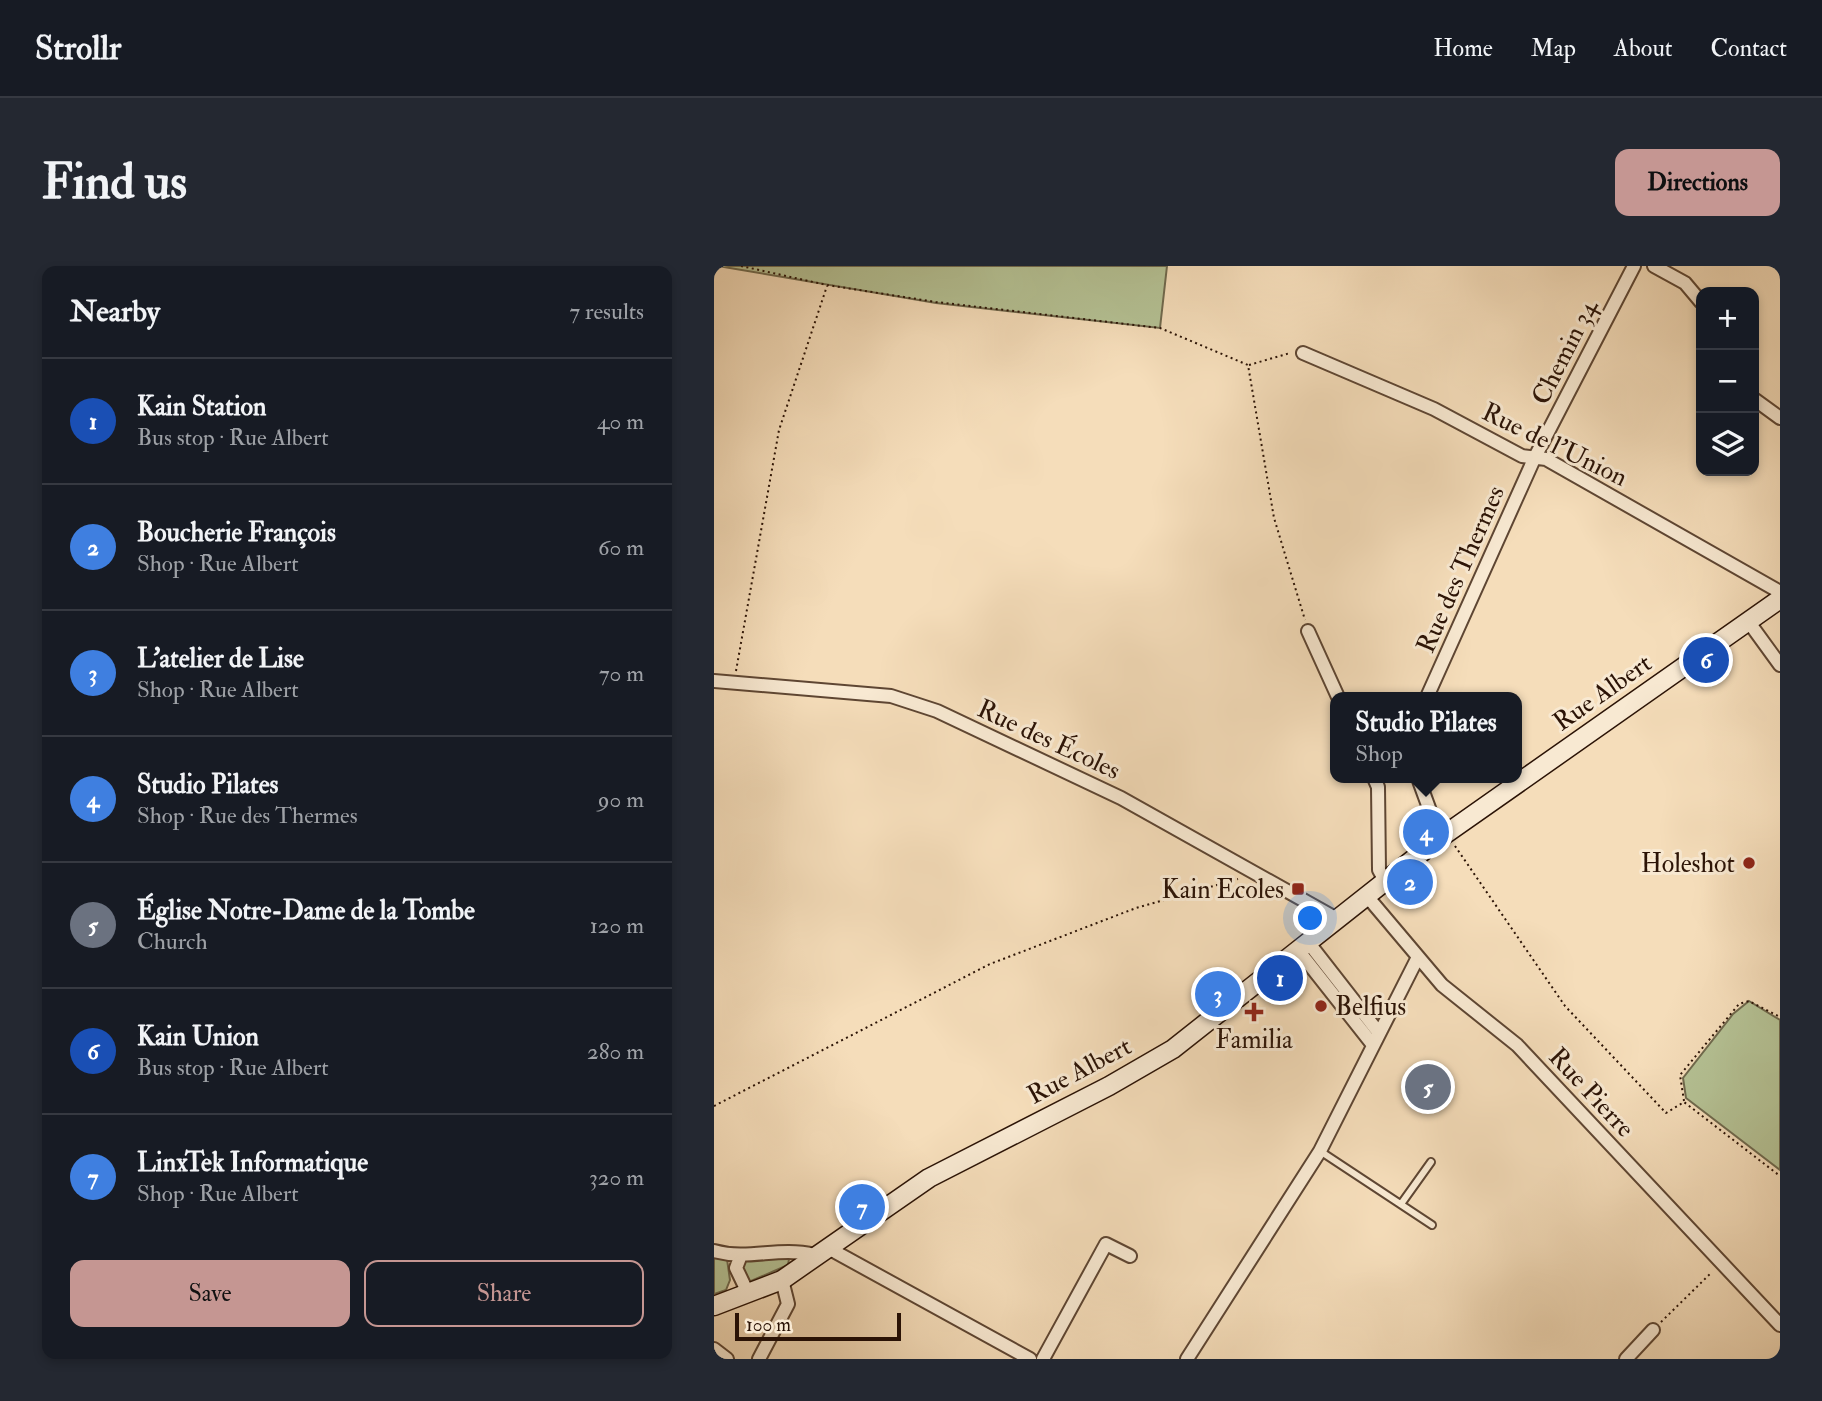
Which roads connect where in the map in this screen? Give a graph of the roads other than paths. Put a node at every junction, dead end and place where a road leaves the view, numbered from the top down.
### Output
1 (1633, 266) edge
2 (1654, 266) edge
3 (1696, 296) edge
4 (1303, 353) road end
5 (1759, 403) edge
6 (1780, 418) edge
7 (1534, 459) junction
8 (1780, 592) edge
9 (1780, 599) edge
10 (1748, 621) junction
11 (1308, 631) road end
12 (1780, 665) edge
13 (714, 681) edge
14 (1336, 692) edge
15 (1429, 692) edge
16 (1522, 780) edge
17 (1376, 783) edge
18 (1420, 783) edge
19 (1518, 783) edge
20 (1444, 835) junction
21 (1385, 881) junction
22 (1366, 895) junction
23 (1337, 919) junction
24 (1303, 946) junction
25 (1417, 959) junction
26 (1347, 1001) junction
27 (1380, 1033) junction
28 (1373, 1045) junction
29 (1320, 1150) junction
30 (1431, 1162) dead end
31 (1401, 1204) junction
32 (1432, 1224) dead end
33 (714, 1251) edge
34 (822, 1252) junction
35 (741, 1255) junction
36 (1129, 1256) dead end
37 (782, 1280) junction
38 (748, 1293) junction
39 (714, 1306) edge
40 (1780, 1325) edge
41 (1653, 1330) road end
42 (714, 1349) edge
43 (727, 1359) edge
44 (759, 1359) edge
45 (1030, 1359) edge
46 (1043, 1359) edge
47 (1187, 1359) edge
48 (1626, 1359) edge

1 - 7 street, Chemin 34
2 - 3 street
4 - 7 street, Rue de l'Union
5 - 6 street
7 - 8 street, Rue de l'Union
7 - 15 street, Rue des Thermes
9 - 10 street, Rue Albert
10 - 12 street
10 - 16 street, Rue Albert
11 - 14 street
13 - 23 street, Rue des Écoles
17 - 21 street
18 - 20 street
19 - 20 street, Rue Albert
20 - 21 street, Rue Albert
21 - 22 street, Rue Albert
22 - 23 street, Rue Albert
22 - 25 street, Rue Pierre
23 - 24 street, Rue Albert
24 - 26 street
24 - 34 street, Rue Albert
25 - 27 street
25 - 40 street, Rue Pierre
26 - 27 street
26 - 28 street
27 - 28 street
28 - 29 street
29 - 31 lane
29 - 47 street
30 - 31 lane
31 - 32 lane
33 - 35 street
34 - 35 street
34 - 37 street, Rue Albert
34 - 45 street
35 - 38 street
36 - 46 street
37 - 38 street, Rue Albert
37 - 44 street
38 - 39 street, Rue Albert
41 - 48 street
42 - 43 street

